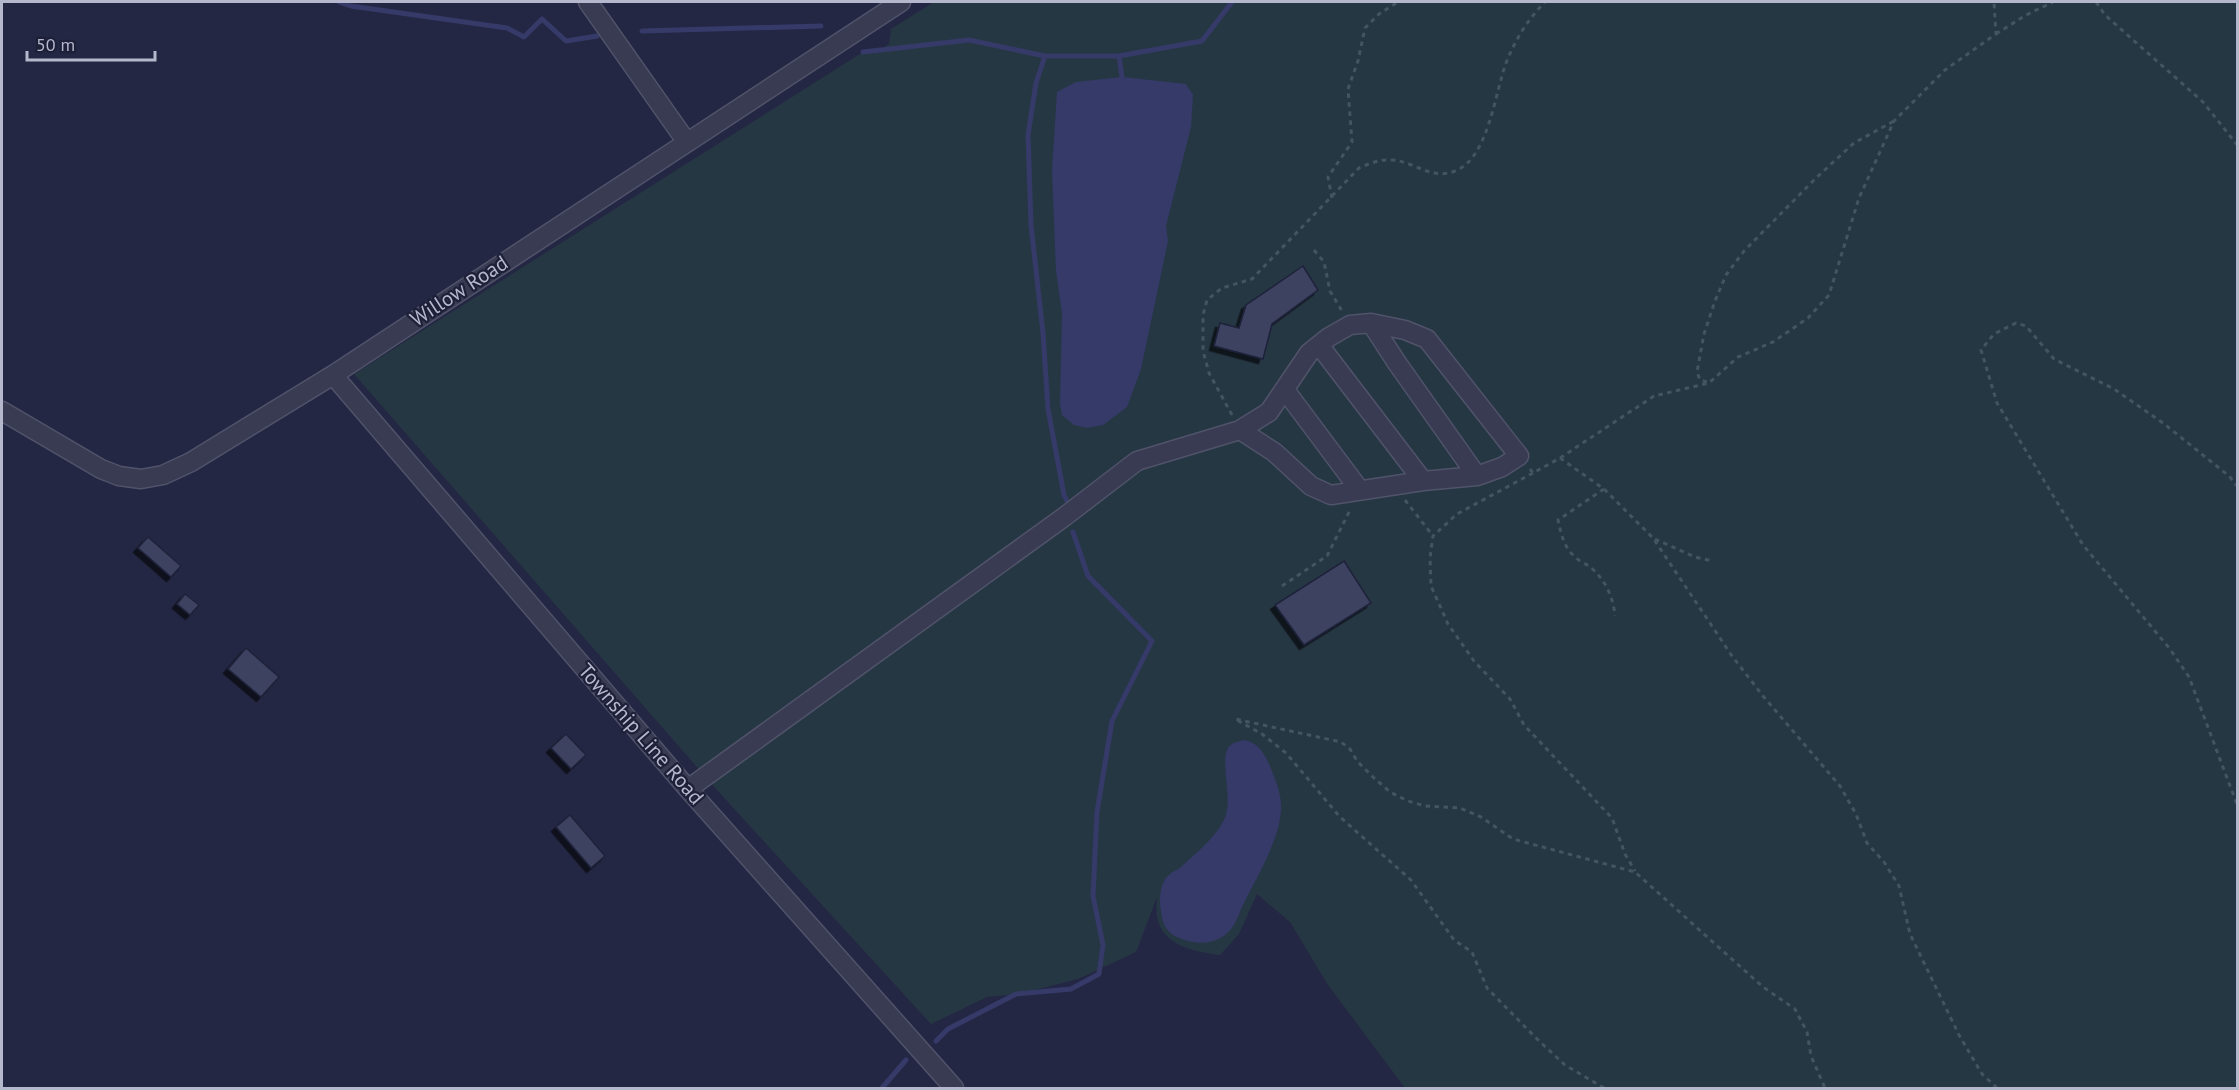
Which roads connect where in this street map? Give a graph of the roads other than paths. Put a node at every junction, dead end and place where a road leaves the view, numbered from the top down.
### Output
1 (588, 2) edge
2 (901, 2) edge
3 (686, 141) junction
4 (1371, 323) junction
5 (1319, 345) junction
6 (333, 375) junction
7 (1285, 390) junction
8 (2, 411) edge
9 (1240, 430) junction
10 (1477, 476) junction
11 (1423, 481) junction
12 (1359, 489) junction
13 (688, 789) junction
14 (954, 1089) edge

1 - 3 street
2 - 3 street, Willow Road
3 - 6 street, Willow Road
4 - 5 street
4 - 10 street
4 - 10 street
5 - 7 street
5 - 11 street
6 - 8 street, Willow Road
6 - 13 street, Township Line Road
7 - 9 street
7 - 12 street
9 - 12 street
9 - 13 street
10 - 11 street
11 - 12 street
13 - 14 street, Township Line Road

